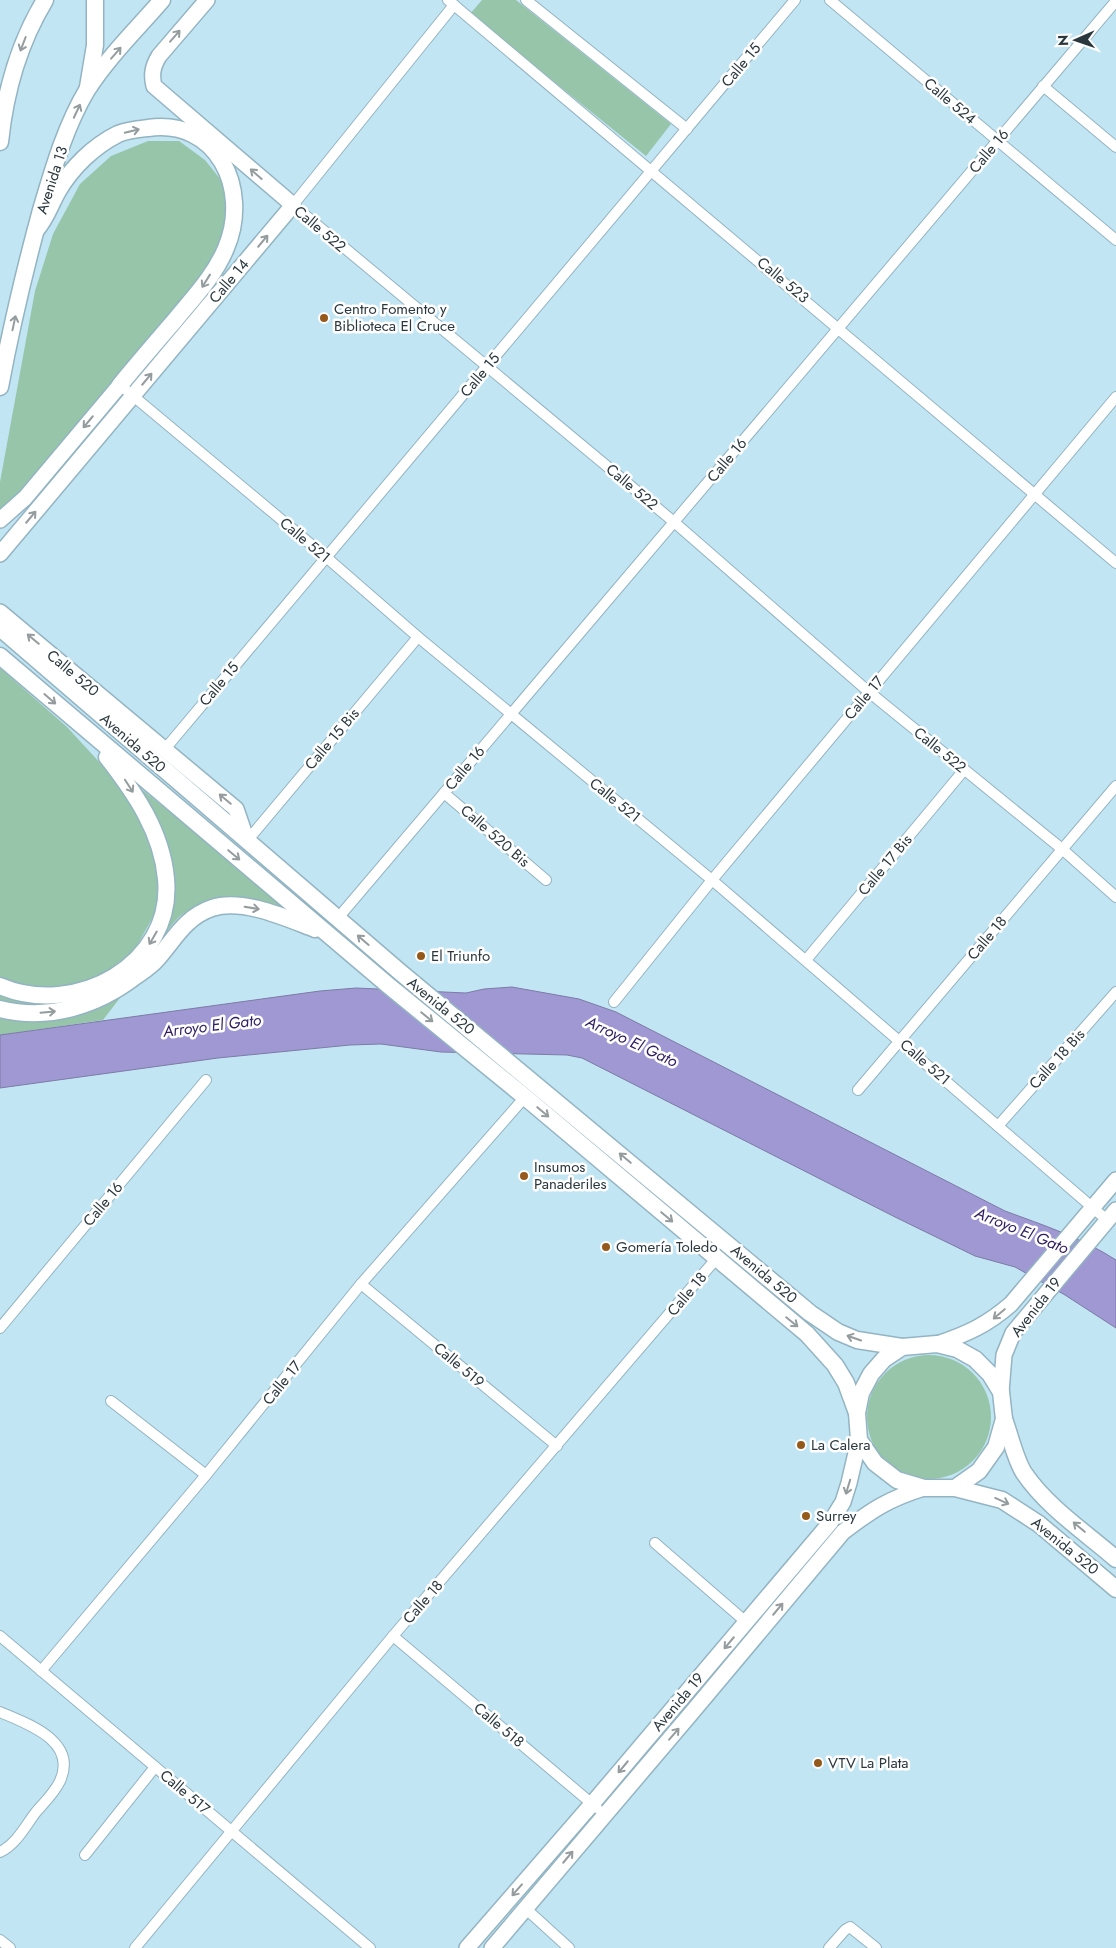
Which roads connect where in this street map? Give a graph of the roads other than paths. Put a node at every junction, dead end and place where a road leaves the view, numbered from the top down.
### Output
1 (45, 0) edge
2 (95, 0) edge
3 (162, 0) edge
4 (207, 0) edge
5 (526, 0) edge
6 (795, 0) edge
7 (830, 0) edge
8 (1116, 1) edge
9 (451, 3) edge
10 (1043, 86) junction
11 (87, 91) junction
12 (687, 129) junction
13 (997, 140) junction
14 (0, 142) edge
15 (1116, 147) edge
16 (652, 171) junction
17 (292, 205) junction
18 (36, 230) junction
19 (1116, 240) edge
20 (839, 327) junction
21 (486, 367) junction
22 (120, 385) junction
23 (0, 387) edge
24 (134, 396) junction
25 (1116, 397) edge
26 (1034, 494) junction
27 (0, 520) edge
28 (674, 522) junction
29 (0, 554) edge
30 (326, 557) junction
31 (1116, 563) edge
32 (0, 612) edge
33 (0, 628) edge
34 (418, 637) junction
35 (0, 656) edge
36 (869, 692) junction
37 (511, 714) junction
38 (89, 733) junction
39 (165, 749) junction
40 (964, 770) junction
41 (1116, 786) edge
42 (444, 793) junction
43 (247, 841) junction
44 (1062, 849) junction
45 (546, 880) dead end
46 (712, 880) junction
47 (1116, 897) edge
48 (338, 918) junction
49 (327, 933) junction
50 (806, 960) junction
51 (0, 986) edge
52 (1116, 992) edge
53 (614, 1002) dead end
54 (0, 1009) edge
55 (900, 1040) junction
56 (206, 1080) dead end
57 (858, 1090) dead end
58 (525, 1097) junction
59 (998, 1126) junction
60 (1116, 1180) edge
61 (1092, 1209) junction
62 (1112, 1215) edge
63 (716, 1259) junction
64 (362, 1284) junction
65 (0, 1328) edge
66 (937, 1344) junction
67 (902, 1347) junction
68 (1001, 1392) junction
69 (111, 1401) dead end
70 (857, 1413) junction
71 (1004, 1419) junction
72 (859, 1440) junction
73 (557, 1446) junction
74 (206, 1475) junction
75 (924, 1488) junction
76 (955, 1488) junction
77 (655, 1543) dead end
78 (1116, 1559) edge
79 (1116, 1589) edge
80 (746, 1622) junction
81 (0, 1636) edge
82 (393, 1636) junction
83 (41, 1671) junction
84 (0, 1712) edge
85 (155, 1767) junction
86 (592, 1804) junction
87 (604, 1815) junction
88 (231, 1832) junction
89 (0, 1852) edge
90 (85, 1855) dead end
91 (525, 1908) junction
92 (0, 1940) edge
93 (10, 1948) edge
94 (135, 1948) edge
95 (370, 1948) edge
96 (467, 1948) edge
97 (492, 1948) edge
98 (569, 1948) edge
99 (829, 1948) edge
100 (876, 1948) edge

1 -> 14 main road
2 - 11 main road
11 -> 3 main road, Avenida 13
17 -> 4 main road, Calle 522
5 - 12 street
6 - 12 street, Calle 15
7 - 13 street, Calle 524
8 - 10 street, Calle 16
9 - 16 street, Calle 523
9 - 17 street, Calle 14
10 - 13 street, Calle 16
10 - 15 street
18 -> 11 main road, Avenida 13
12 - 16 street, Calle 15
13 - 19 street, Calle 524
13 - 20 street, Calle 16
16 - 20 street, Calle 523
16 - 21 street, Calle 15
17 - 21 street, Calle 522
24 -> 17 main road, Calle 14
18 -> 22 main road
23 -> 18 main road, Avenida 13
20 - 26 street, Calle 523
20 - 28 street, Calle 16
21 - 28 street, Calle 522
21 - 30 street, Calle 15
22 - 24 street, Calle 521
22 -> 27 main road
29 -> 24 main road, Calle 14
24 - 30 street, Calle 521
25 - 26 street, Calle 17
26 - 31 street, Calle 523
26 - 36 street, Calle 17
28 - 36 street, Calle 522
28 - 37 street, Calle 16
30 - 34 street, Calle 521
30 - 39 street, Calle 15
39 -> 32 main road, Calle 520
33 - 43 main road, Avenida 520
34 - 37 street, Calle 521
34 - 43 street, Calle 15 Bis
35 -> 38 main road, Avenida 520
36 - 40 street, Calle 522
36 - 46 street, Calle 17
37 - 42 street, Calle 16
37 - 46 street, Calle 521
38 -> 49 main road, Avenida 520
38 -> 51 main road
43 -> 39 main road, Calle 520
40 - 44 street, Calle 522
40 - 50 street, Calle 17 Bis
41 - 44 street, Calle 18
42 - 45 street, Calle 520 Bis
42 - 48 street, Calle 16
43 - 48 main road, Avenida 520
44 - 47 street, Calle 522
44 - 55 street, Calle 18
46 - 50 street, Calle 521
46 - 53 street, Calle 17
67 -> 48 main road, Avenida 520
54 -> 49 main road
49 -> 58 main road, Avenida 520
50 - 55 street, Calle 521
52 - 59 street, Calle 18 Bis
55 - 57 street, Calle 18
55 - 59 street, Calle 521
56 - 65 street, Calle 16
58 -> 63 main road, Avenida 520
58 - 64 street, Calle 17
59 - 61 street, Calle 521
60 - 61 main road, Avenida 19
61 - 62 street, Calle 521
61 -> 66 main road, Avenida 19
62 - 68 main road, Avenida 19
63 -> 70 main road, Avenida 520
63 - 73 street, Calle 18
64 - 73 street, Calle 519
64 - 74 street, Calle 17
66 - 67 main road
66 - 68 main road
67 - 70 main road
68 - 71 main road
69 - 74 street
70 - 72 main road
71 - 76 main road
78 -> 71 main road, Avenida 520
72 - 75 main road
72 -> 80 main road, Avenida 19
73 - 82 street, Calle 18
74 - 83 street, Calle 17
75 - 76 main road
87 -> 75 main road, Avenida 19
76 -> 79 main road, Avenida 520
77 - 80 street
80 -> 86 main road, Avenida 19
81 - 83 street, Calle 517
82 - 86 street, Calle 518
82 - 88 street, Calle 18
83 - 85 street, Calle 517
84 - 89 street
85 - 88 street, Calle 517
85 - 90 street
86 - 87 street, Calle 518
86 -> 96 main road, Avenida 19
91 -> 87 main road, Avenida 19
88 - 94 street, Calle 18
88 - 95 street, Calle 517
91 - 97 main road, Avenida 19
91 - 98 street
92 - 93 street
99 - 100 street

